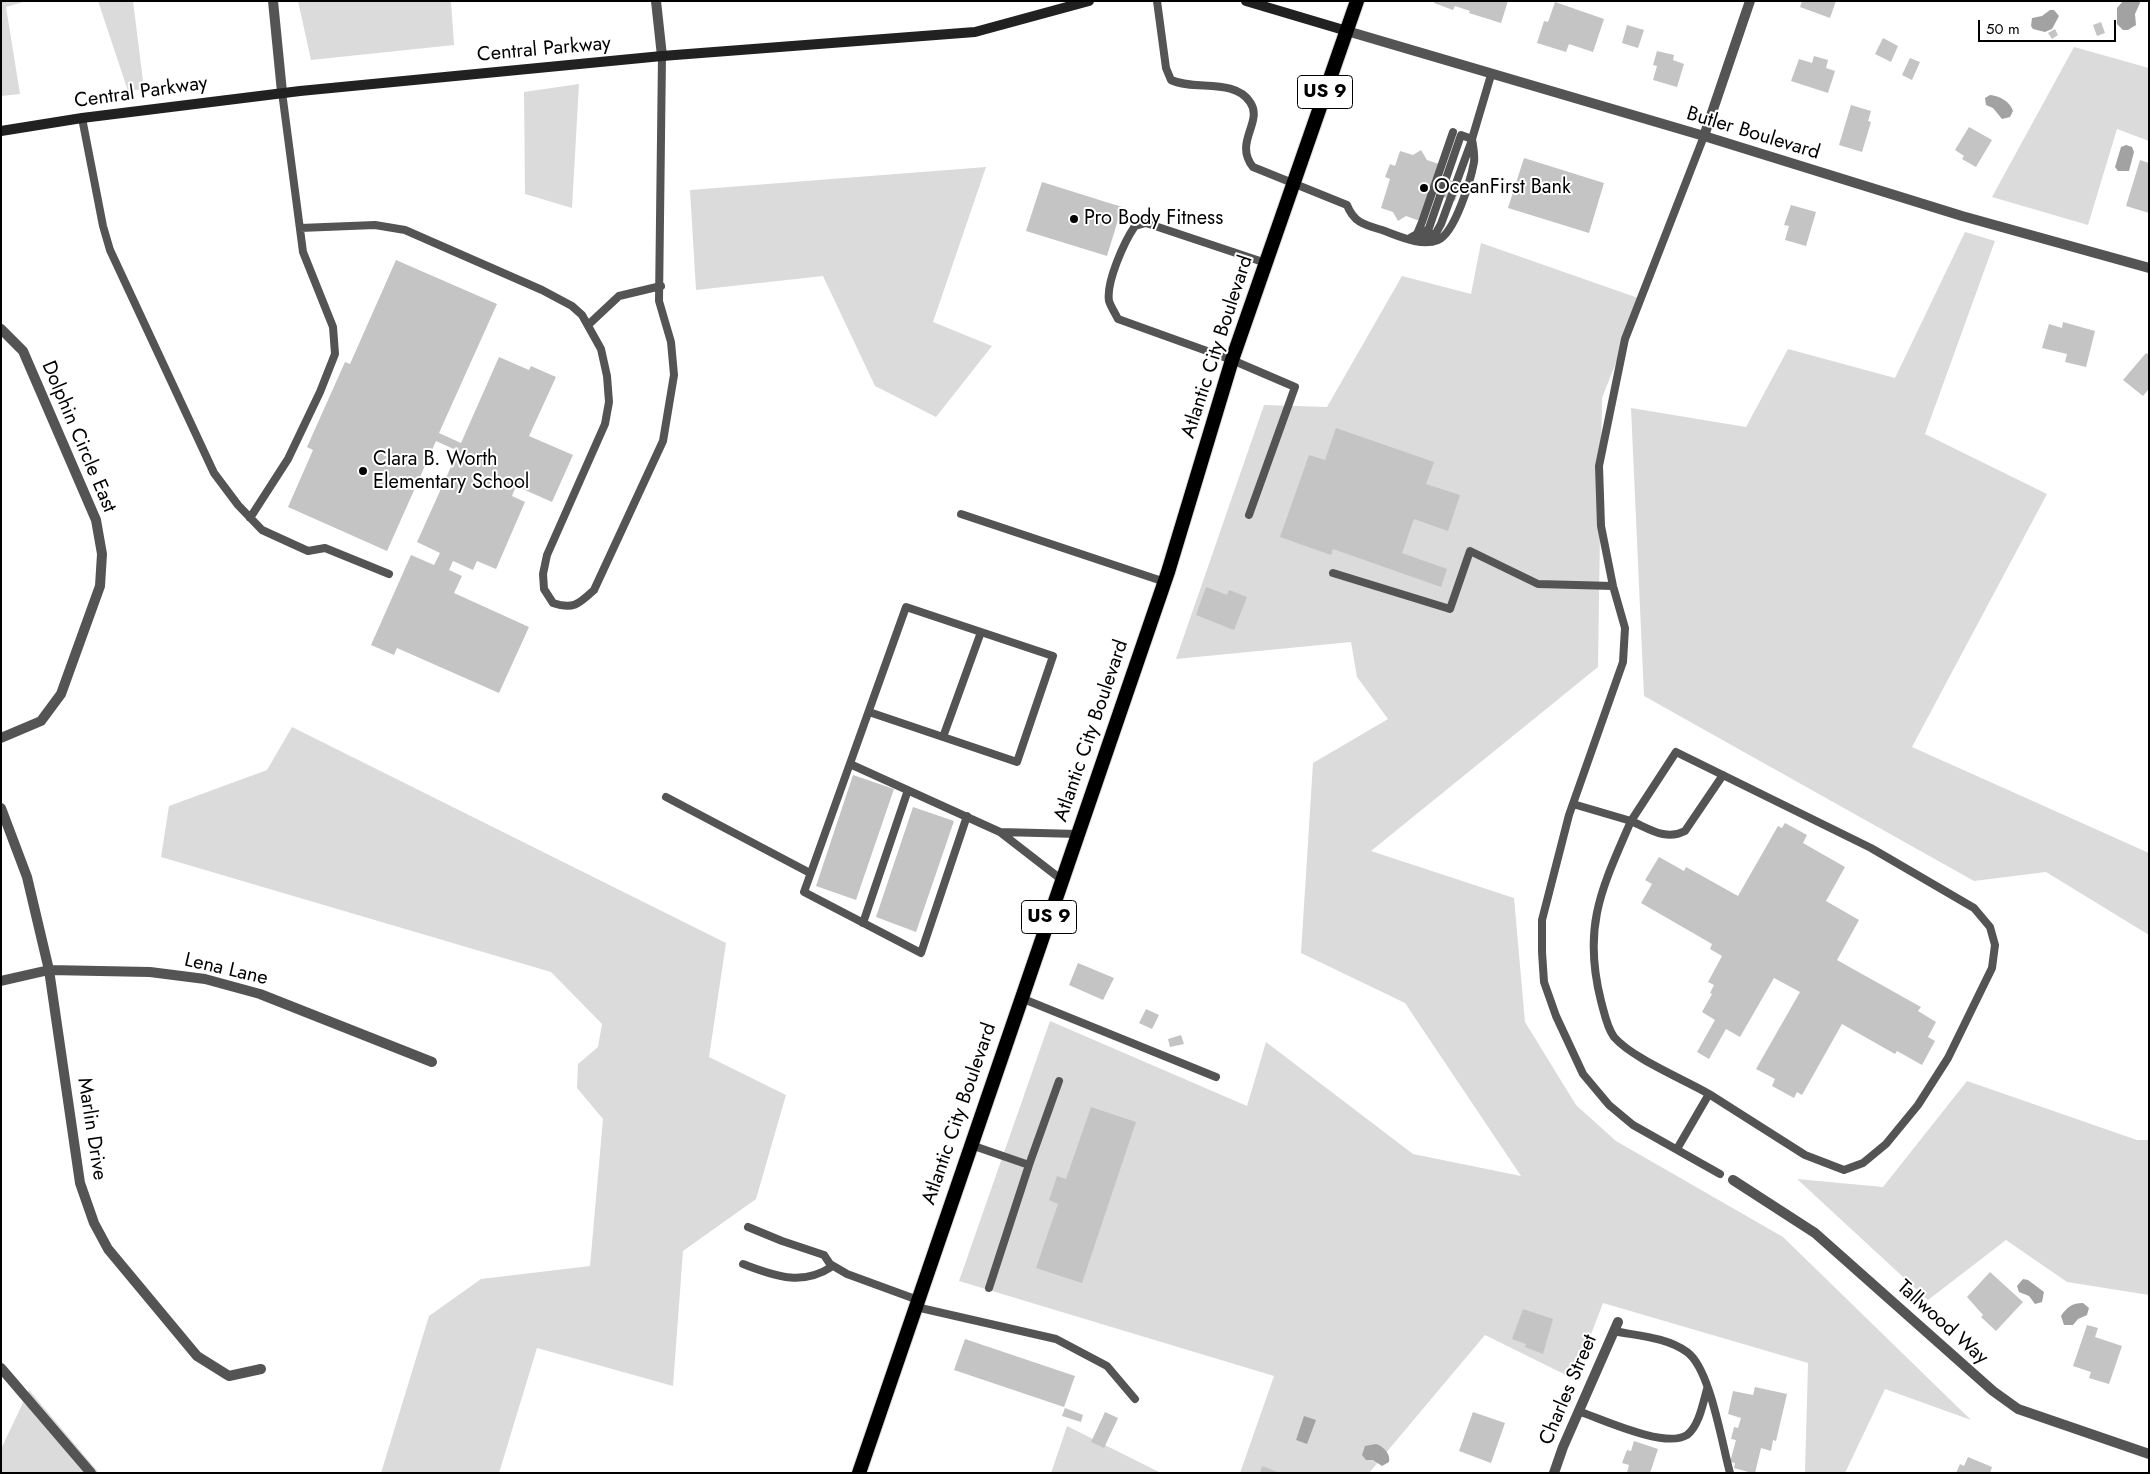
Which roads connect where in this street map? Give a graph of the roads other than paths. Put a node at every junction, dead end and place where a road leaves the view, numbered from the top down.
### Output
1 (273, 1) edge
2 (656, 1) edge
3 (1089, 1) edge
4 (1157, 1) edge
5 (1246, 1) edge
6 (1357, 1) edge
7 (1750, 1) edge
8 (1347, 31) junction
9 (662, 56) junction
10 (1491, 75) junction
11 (282, 92) junction
12 (82, 118) junction
13 (1, 132) edge
14 (1452, 132) dead end
15 (1704, 136) junction
16 (1472, 139) junction
17 (1294, 183) junction
18 (300, 228) junction
19 (1409, 240) junction
20 (1266, 263) junction
21 (2149, 268) edge
22 (661, 286) junction
23 (588, 325) junction
24 (1, 329) edge
25 (1232, 360) junction
26 (961, 514) dead end
27 (1249, 515) dead end
28 (250, 518) junction
29 (1333, 573) dead end
30 (389, 574) dead end
31 (1165, 582) junction
32 (1613, 586) junction
33 (981, 632) junction
34 (869, 712) junction
35 (943, 737) junction
36 (1, 738) edge
37 (850, 764) junction
38 (1723, 775) junction
39 (908, 790) junction
40 (666, 797) dead end
41 (1573, 804) junction
42 (1, 808) edge
43 (967, 816) junction
44 (1631, 821) junction
45 (1000, 832) junction
46 (1078, 834) junction
47 (810, 873) junction
48 (1062, 880) junction
49 (863, 923) junction
50 (50, 970) junction
51 (1, 981) edge
52 (1021, 998) junction
53 (432, 1062) dead end
54 (1216, 1077) dead end
55 (1059, 1081) dead end
56 (1709, 1094) junction
57 (971, 1145) junction
58 (1676, 1149) junction
59 (1029, 1165) junction
60 (1720, 1174) dead end
61 (1733, 1180) dead end
62 (748, 1227) dead end
63 (743, 1264) dead end
64 (833, 1266) junction
65 (989, 1288) dead end
66 (917, 1303) junction
67 (1616, 1326) joint
68 (1, 1368) edge
69 (261, 1369) dead end
70 (1708, 1387) junction
71 (1135, 1399) dead end
72 (1578, 1411) junction
73 (2149, 1454) edge
74 (91, 1473) edge
75 (859, 1473) edge
76 (1554, 1473) edge
77 (1730, 1473) edge

1 - 11 street
2 - 9 street
3 - 9 main road, Central Parkway
4 - 17 lane
5 - 8 main road
6 - 8 highway, Atlantic City Boulevard / US 9
7 - 15 street
8 - 10 street, Butler Boulevard
8 - 17 highway, Atlantic City Boulevard / US 9
9 - 11 main road, Central Parkway
9 - 22 lane
10 - 15 street, Butler Boulevard
10 - 16 lane
11 - 12 main road, Central Parkway
11 - 18 lane
12 - 13 main road, Central Parkway
12 - 28 lane
14 - 19 lane
15 - 21 street, Butler Boulevard
15 - 32 lane
16 - 19 lane
16 - 19 lane
16 - 19 lane
17 - 19 lane
17 - 20 highway, Atlantic City Boulevard / US 9
18 - 23 lane
18 - 28 lane
20 - 25 highway, Atlantic City Boulevard / US 9
20 - 25 lane
22 - 23 lane
22 - 23 lane
24 - 36 street, Dolphin Circle East
25 - 27 lane
25 - 31 highway, Atlantic City Boulevard / US 9
26 - 31 lane
28 - 30 lane
29 - 32 lane
31 - 46 highway, Atlantic City Boulevard / US 9
32 - 41 lane
33 - 34 lane
33 - 35 lane
33 - 35 lane
34 - 35 lane
34 - 37 lane
37 - 39 lane
37 - 47 lane
38 - 44 lane
38 - 44 lane
38 - 56 lane
39 - 43 lane
39 - 49 lane
40 - 47 lane
41 - 44 lane
41 - 58 lane
42 - 50 street, Marlin Drive
43 - 45 lane
43 - 49 lane
44 - 56 lane
45 - 46 lane
45 - 48 lane
46 - 48 highway, Atlantic City Boulevard / US 9
47 - 49 lane
48 - 52 highway, Atlantic City Boulevard / US 9
50 - 51 street, Lena Lane
50 - 53 street, Lena Lane
50 - 69 street, Marlin Drive
52 - 54 lane
52 - 57 highway, Atlantic City Boulevard / US 9
55 - 59 lane
56 - 58 lane
57 - 59 lane
57 - 66 highway, Atlantic City Boulevard / US 9
58 - 60 lane
59 - 65 lane
61 - 73 street, Tallwood Way
62 - 64 lane
63 - 64 lane
64 - 66 lane
66 - 71 lane
66 - 75 highway, Atlantic City Boulevard / US 9
67 - 70 lane
67 - 72 street, Charles Street
68 - 74 street
70 - 72 lane
70 - 77 lane
72 - 76 street, Charles Street

